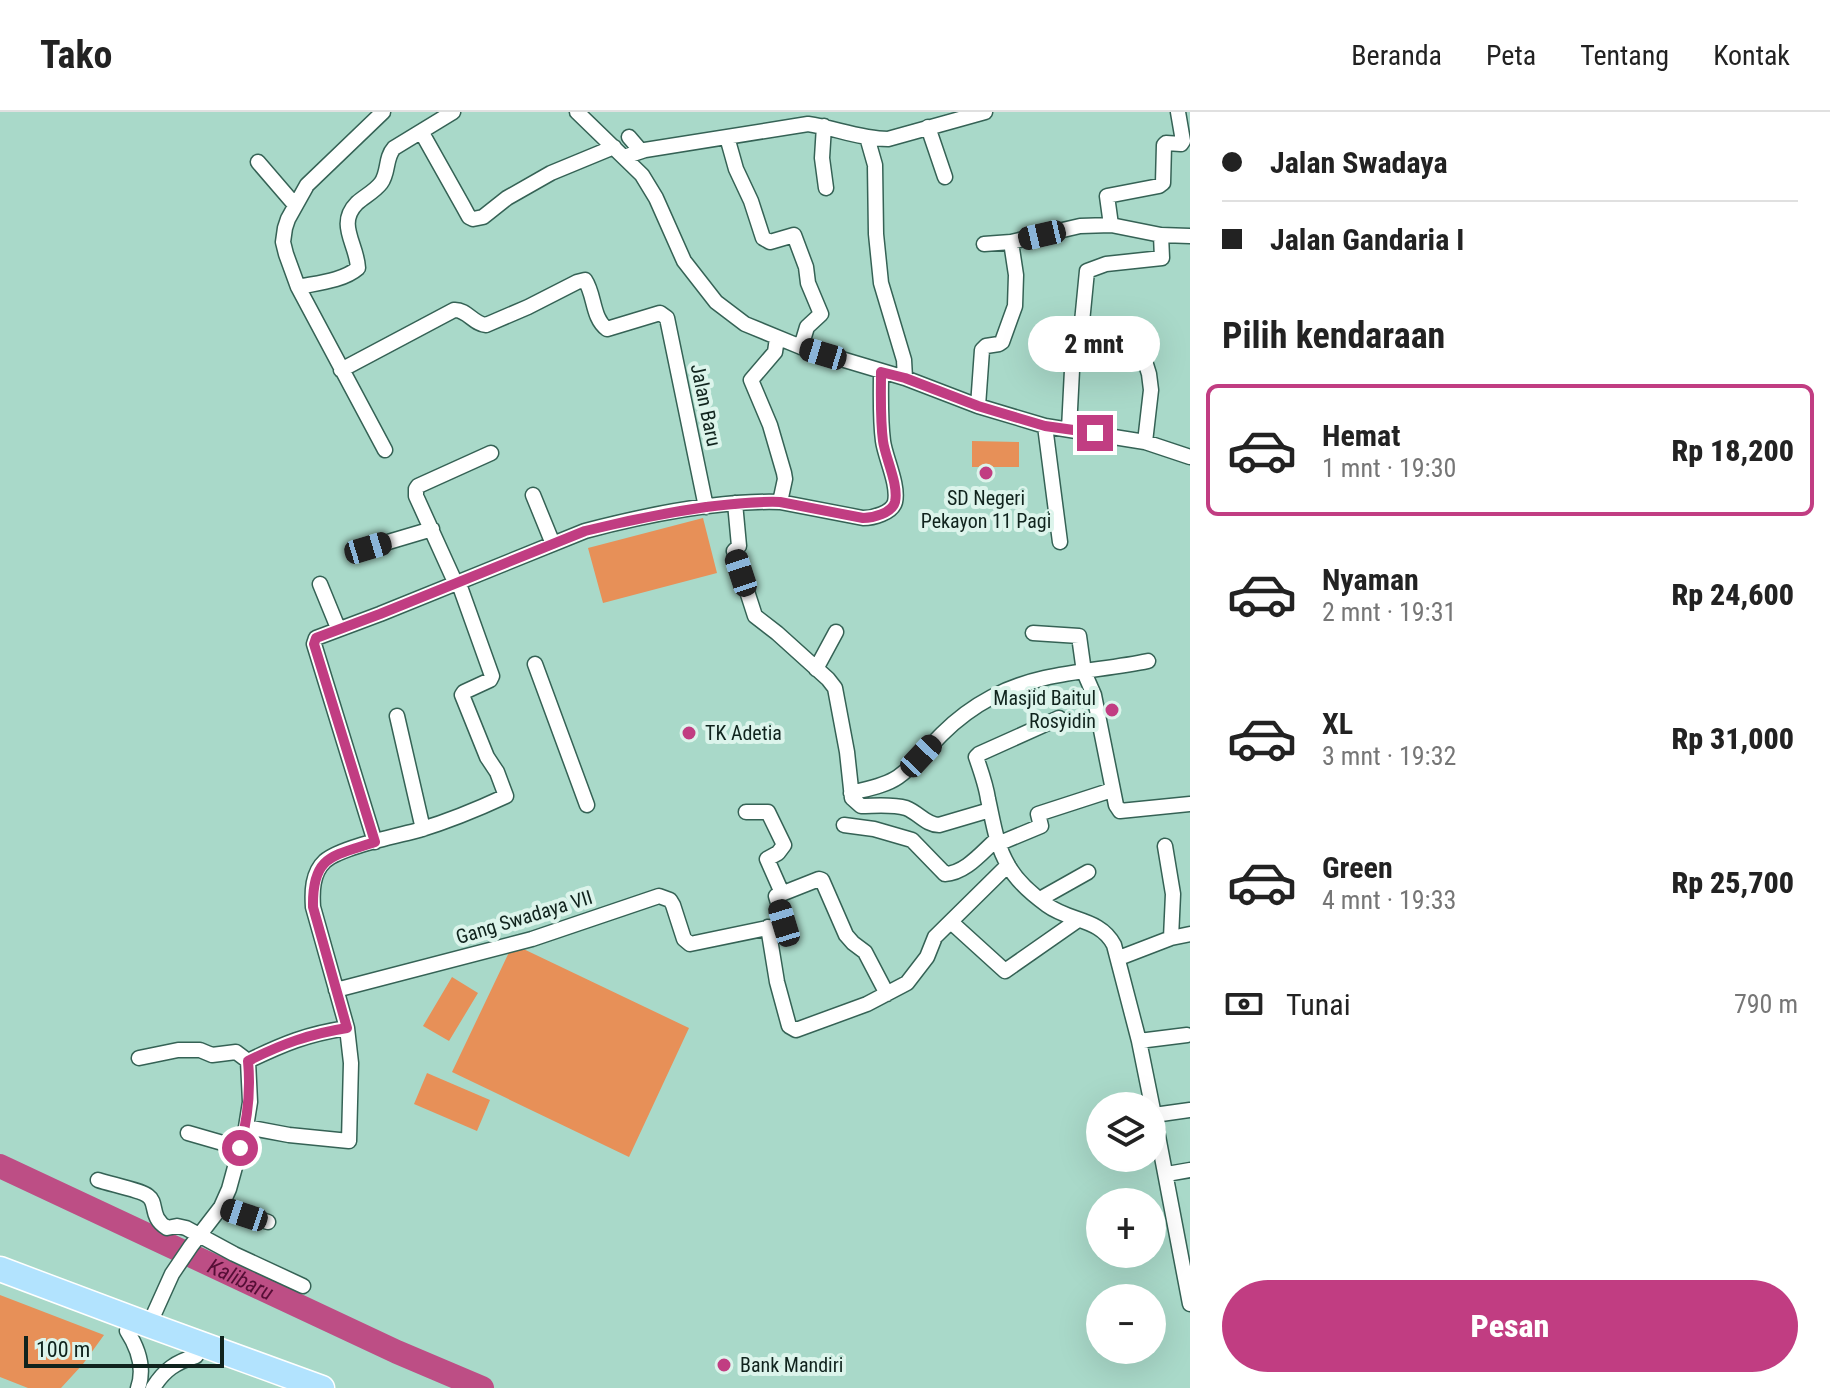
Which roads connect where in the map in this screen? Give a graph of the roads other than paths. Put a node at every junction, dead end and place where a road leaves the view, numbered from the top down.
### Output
1 (453, 112) edge
2 (577, 112) edge
3 (985, 112) edge
4 (1178, 112) edge
5 (377, 114) edge
6 (824, 126) junction
7 (928, 127) junction
8 (422, 133) junction
9 (629, 137) dead end
10 (727, 137) junction
11 (867, 137) junction
12 (641, 151) junction
13 (619, 152) junction
14 (258, 162) dead end
15 (945, 177) dead end
16 (826, 188) dead end
17 (295, 205) junction
18 (1111, 225) junction
19 (1161, 235) junction
20 (1190, 236) edge
21 (1011, 242) junction
22 (984, 244) dead end
23 (298, 287) junction
24 (777, 338) junction
25 (1140, 345) dead end
26 (801, 347) junction
27 (341, 370) junction
28 (881, 372) junction
29 (905, 378) junction
30 (978, 406) junction
31 (1045, 426) junction
32 (1069, 429) junction
33 (1145, 442) junction
34 (385, 450) dead end
35 (491, 453) dead end
36 (1190, 457) edge
37 (533, 495) dead end
38 (780, 502) junction
39 (706, 507) junction
40 (736, 510) junction
41 (432, 529) junction
42 (1060, 542) dead end
43 (553, 544) junction
44 (368, 548) dead end
45 (456, 582) junction
46 (320, 584) dead end
47 (338, 628) junction
48 (836, 632) dead end
49 (1033, 633) dead end
50 (1148, 661) dead end
51 (535, 664) dead end
52 (816, 669) junction
53 (1084, 672) junction
54 (397, 716) dead end
55 (1059, 718) dead end
56 (1112, 790) junction
57 (851, 793) junction
58 (1190, 804) edge
59 (587, 805) dead end
60 (990, 810) junction
61 (746, 812) dead end
62 (844, 825) dead end
63 (423, 829) junction
64 (998, 841) junction
65 (375, 842) junction
66 (1165, 846) dead end
67 (1008, 865) junction
68 (1088, 872) dead end
69 (782, 893) junction
70 (1040, 899) junction
71 (1078, 920) junction
72 (951, 922) junction
73 (768, 927) junction
74 (1190, 934) edge
75 (1171, 938) junction
76 (1119, 958) junction
77 (336, 990) junction
78 (887, 994) junction
79 (347, 1028) junction
80 (1187, 1035) dead end
81 (1139, 1041) junction
82 (139, 1058) dead end
83 (248, 1061) junction
84 (1149, 1092) edge
85 (1190, 1110) edge
86 (1166, 1113) edge
87 (246, 1127) junction
88 (188, 1133) dead end
89 (240, 1148) junction
90 (1166, 1169) edge
91 (1190, 1170) edge
92 (1167, 1174) junction
93 (98, 1180) dead end
94 (221, 1207) junction
95 (1182, 1221) edge
96 (268, 1222) dead end
97 (195, 1241) junction
98 (0, 1269) edge
99 (0, 1282) edge
100 (303, 1286) dead end
101 (1190, 1304) edge
102 (127, 1324) junction
103 (198, 1350) junction
104 (146, 1386) edge
105 (277, 1388) edge
106 (322, 1388) edge

1 - 8 street
2 - 13 street
3 - 7 street
4 - 18 street
5 - 17 street
6 - 10 street
6 - 11 street
6 - 16 street
7 - 11 street
7 - 15 street
8 - 13 street
8 - 23 street
9 - 12 street
10 - 12 street
10 - 26 street
11 - 29 street
12 - 13 street
13 - 24 street
14 - 17 street
17 - 23 street
18 - 19 street
18 - 21 street
19 - 20 street
19 - 32 street
21 - 22 street
21 - 30 street
23 - 27 street
24 - 26 street
24 - 38 street
25 - 33 street
26 - 28 street
27 - 34 street
27 - 39 street, Jalan Baru
28 - 29 street
28 - 38 street
29 - 30 street
30 - 31 street
31 - 32 street
31 - 42 street
32 - 33 street
33 - 36 street
35 - 41 street
37 - 43 street
38 - 40 street
39 - 40 street
39 - 43 street
40 - 52 street
41 - 44 street
41 - 45 street
43 - 45 street
45 - 47 street
45 - 63 street
46 - 47 street
47 - 65 street
48 - 52 street
49 - 53 street
50 - 53 street
51 - 59 street
52 - 57 street
53 - 56 street
53 - 57 street
54 - 63 street
55 - 60 street
56 - 58 street
56 - 64 street
57 - 60 street
60 - 64 street
61 - 69 street
62 - 64 street
63 - 65 street
64 - 67 street
65 - 77 street
66 - 75 street
67 - 70 street
67 - 72 street
68 - 70 street
69 - 73 street
69 - 78 street
70 - 71 street
71 - 72 street
71 - 76 street
72 - 78 street
73 - 77 street, Gang Swadaya VII
73 - 78 street
74 - 75 street
75 - 76 street
76 - 81 street
77 - 79 street
79 - 83 street
79 - 87 street
80 - 81 street
81 - 84 street
82 - 83 street
83 - 87 street
85 - 86 street
87 - 89 street
88 - 89 street
89 - 94 street
90 - 92 street
91 - 92 street
92 - 95 street
93 - 97 street
94 - 96 street
94 - 97 street
95 - 101 street
97 - 100 street
97 - 102 street
98 - 102 highway
99 - 102 highway
102 - 103 highway
102 - 104 street
103 - 104 street
103 - 105 highway
103 - 106 highway

